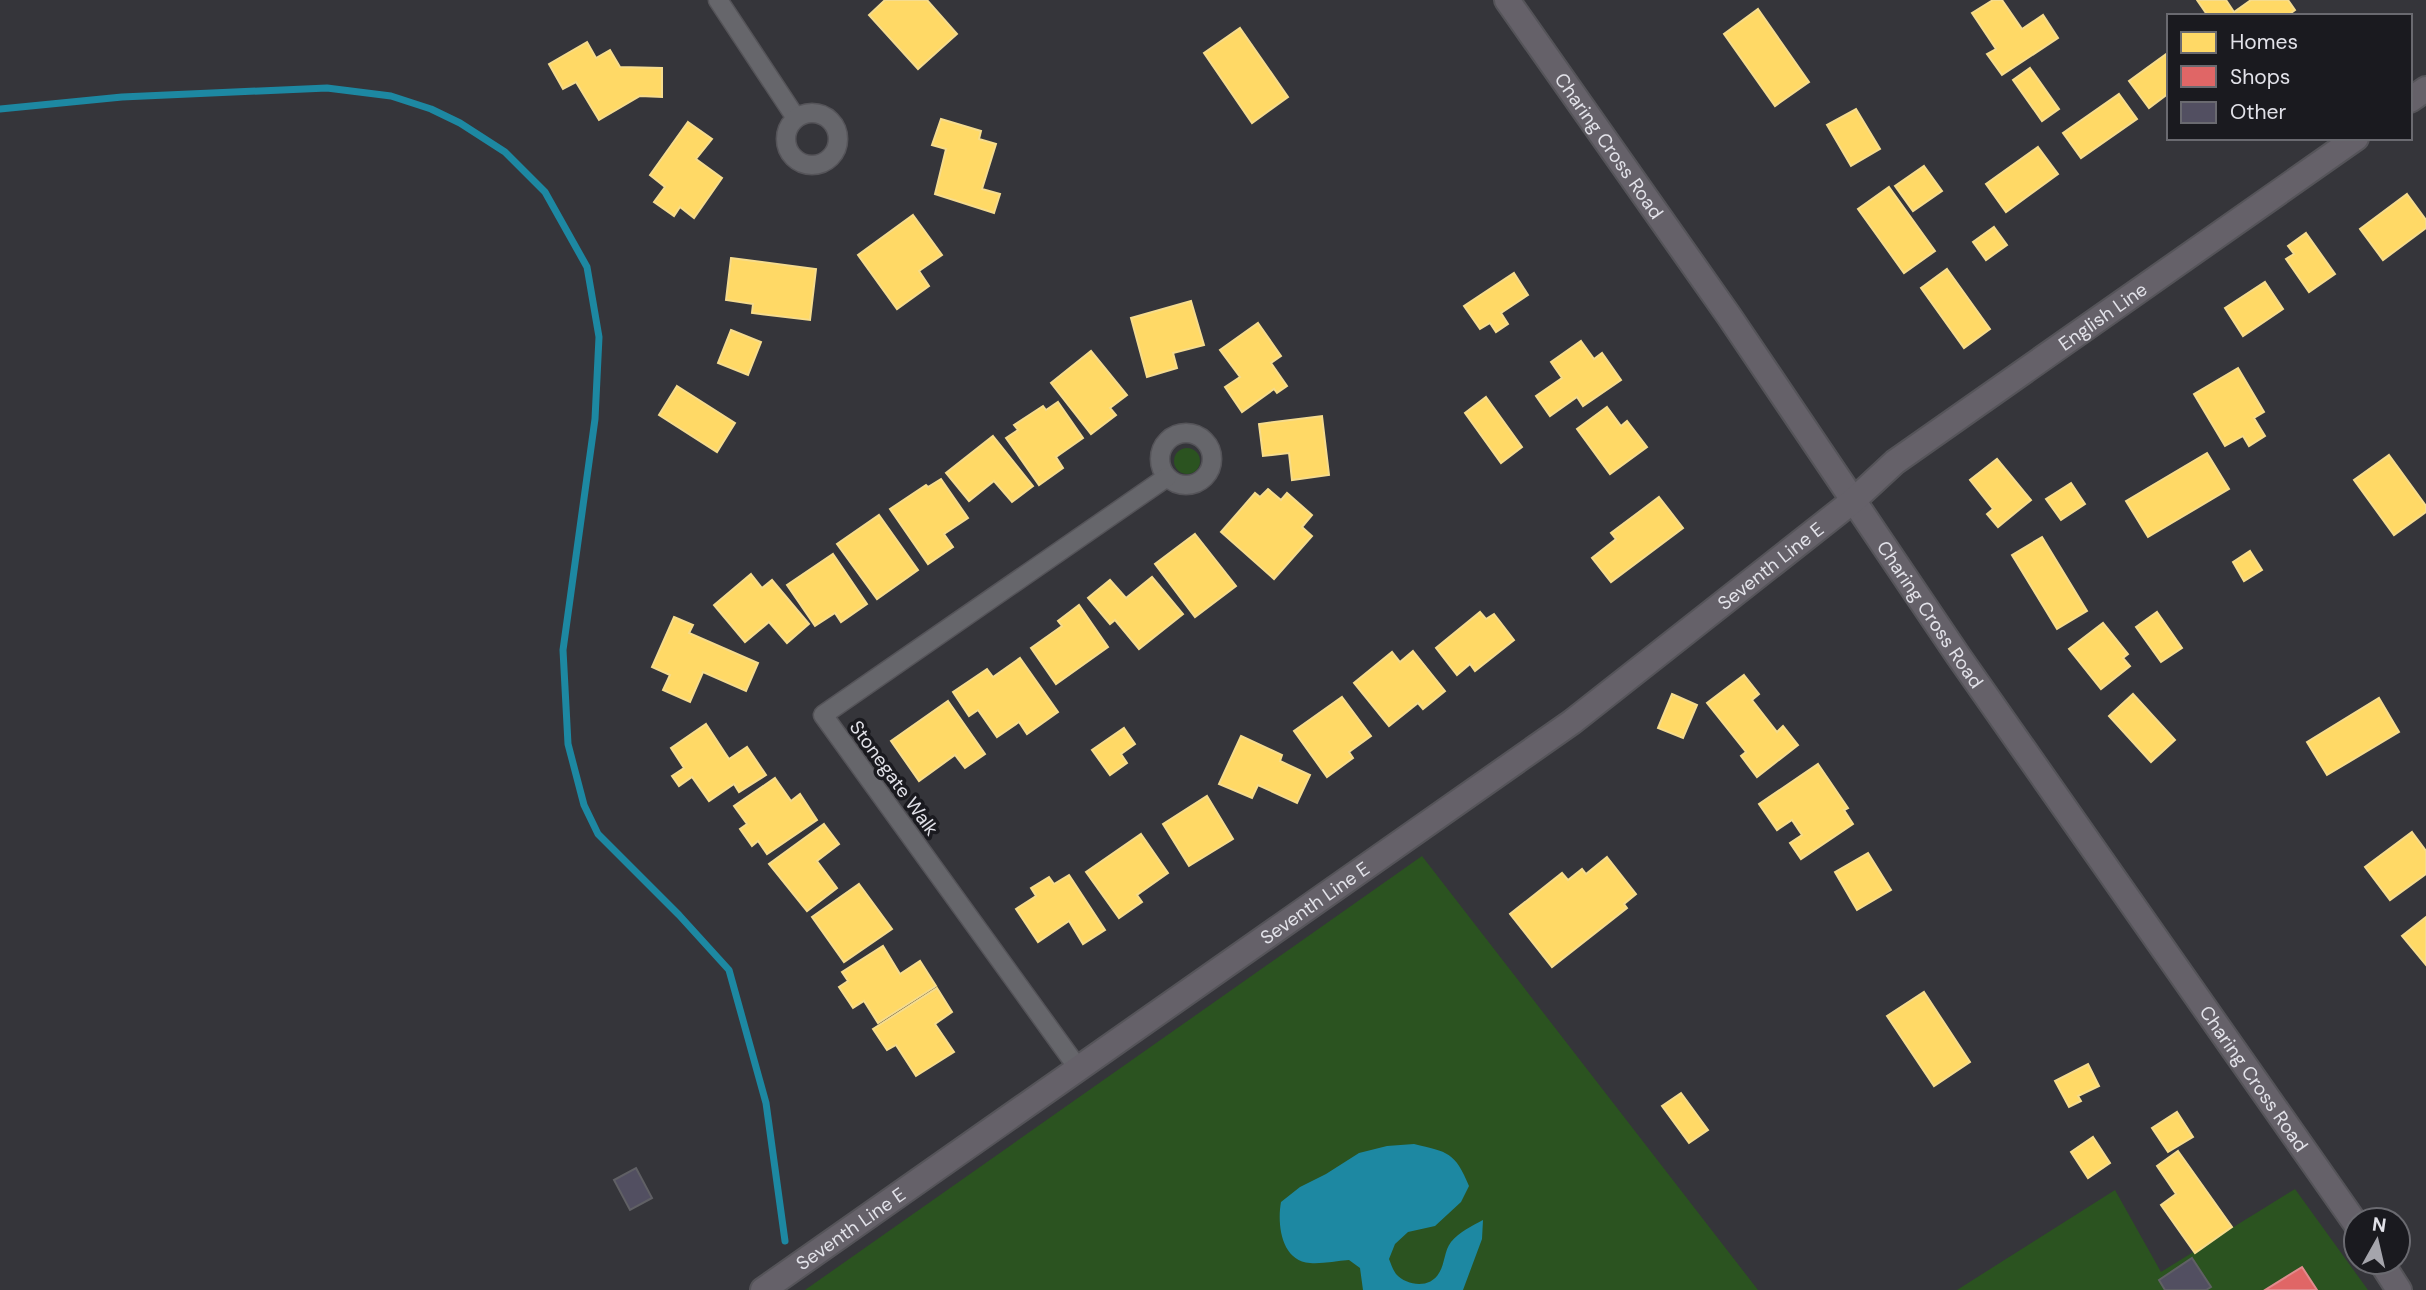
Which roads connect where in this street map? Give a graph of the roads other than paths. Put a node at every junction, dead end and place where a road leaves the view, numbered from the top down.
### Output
1 (718, 0) edge
2 (1507, 0) edge
3 (796, 118) dead end
4 (2353, 140) edge
5 (1167, 477) dead end
6 (1854, 500) junction
7 (1079, 1068) junction
8 (2343, 1206) edge
9 (763, 1290) edge

1 - 3 street
2 - 6 street, Charing Cross Road
4 - 6 street, English Line
5 - 7 street, Stonegate Walk
6 - 7 street, Seventh Line E
6 - 8 street, Charing Cross Road
7 - 9 street, Seventh Line E

